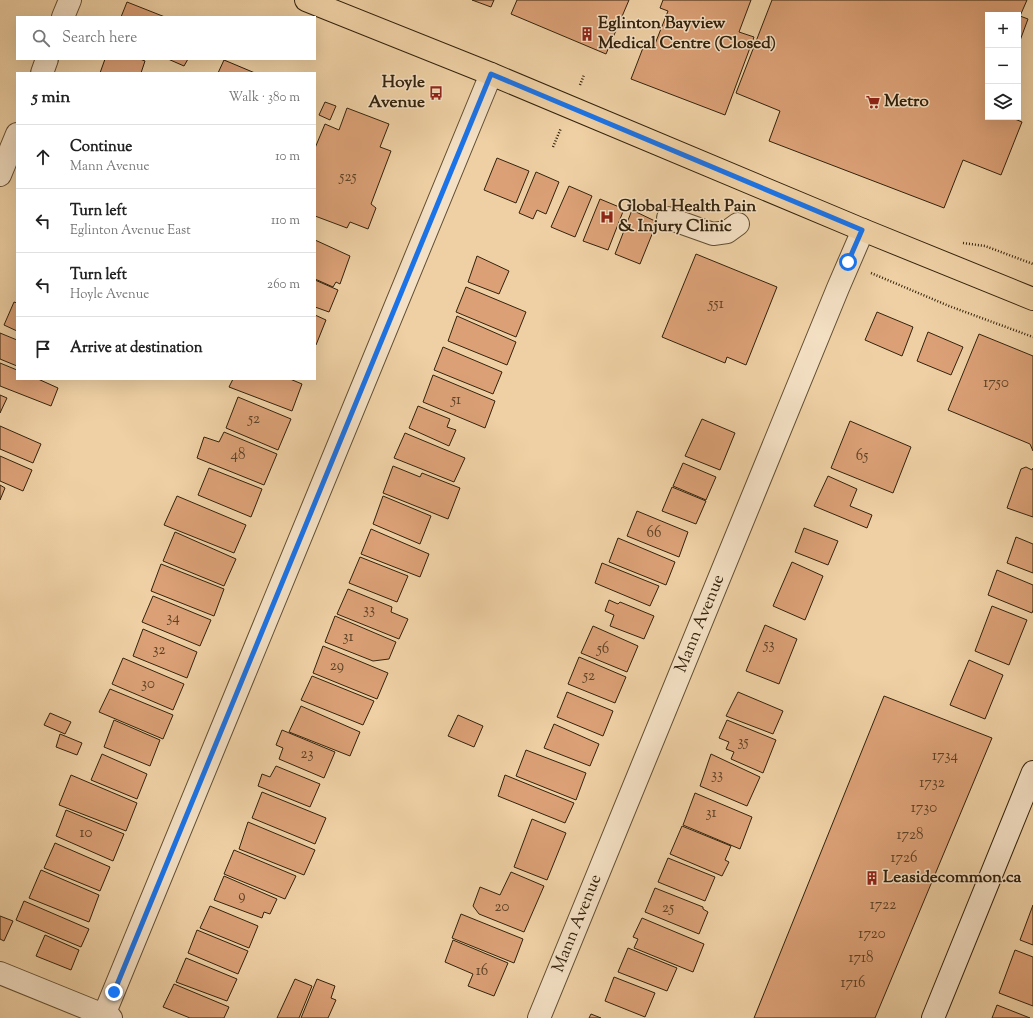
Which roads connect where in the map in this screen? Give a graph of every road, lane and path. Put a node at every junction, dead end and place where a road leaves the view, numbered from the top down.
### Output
1 (70, 0) edge
2 (318, 2) edge
3 (63, 16) edge
4 (47, 60) edge
5 (42, 72) edge
6 (491, 74) junction
7 (16, 136) edge
8 (0, 175) edge
9 (668, 218) dead end
10 (738, 224) dead end
11 (862, 230) junction
12 (848, 262) junction
13 (1033, 299) edge
14 (1033, 337) edge
15 (1033, 772) edge
16 (0, 973) edge
17 (108, 1016) edge
18 (539, 1018) edge
19 (933, 1018) edge

1 - 3 street
2 - 6 main road
4 - 5 street
6 - 11 main road
6 - 17 street
7 - 8 street
9 - 10 street
11 - 12 street, Mann Avenue
11 - 13 main road
12 - 14 path
12 - 18 street, Mann Avenue
15 - 19 street
16 - 17 street

